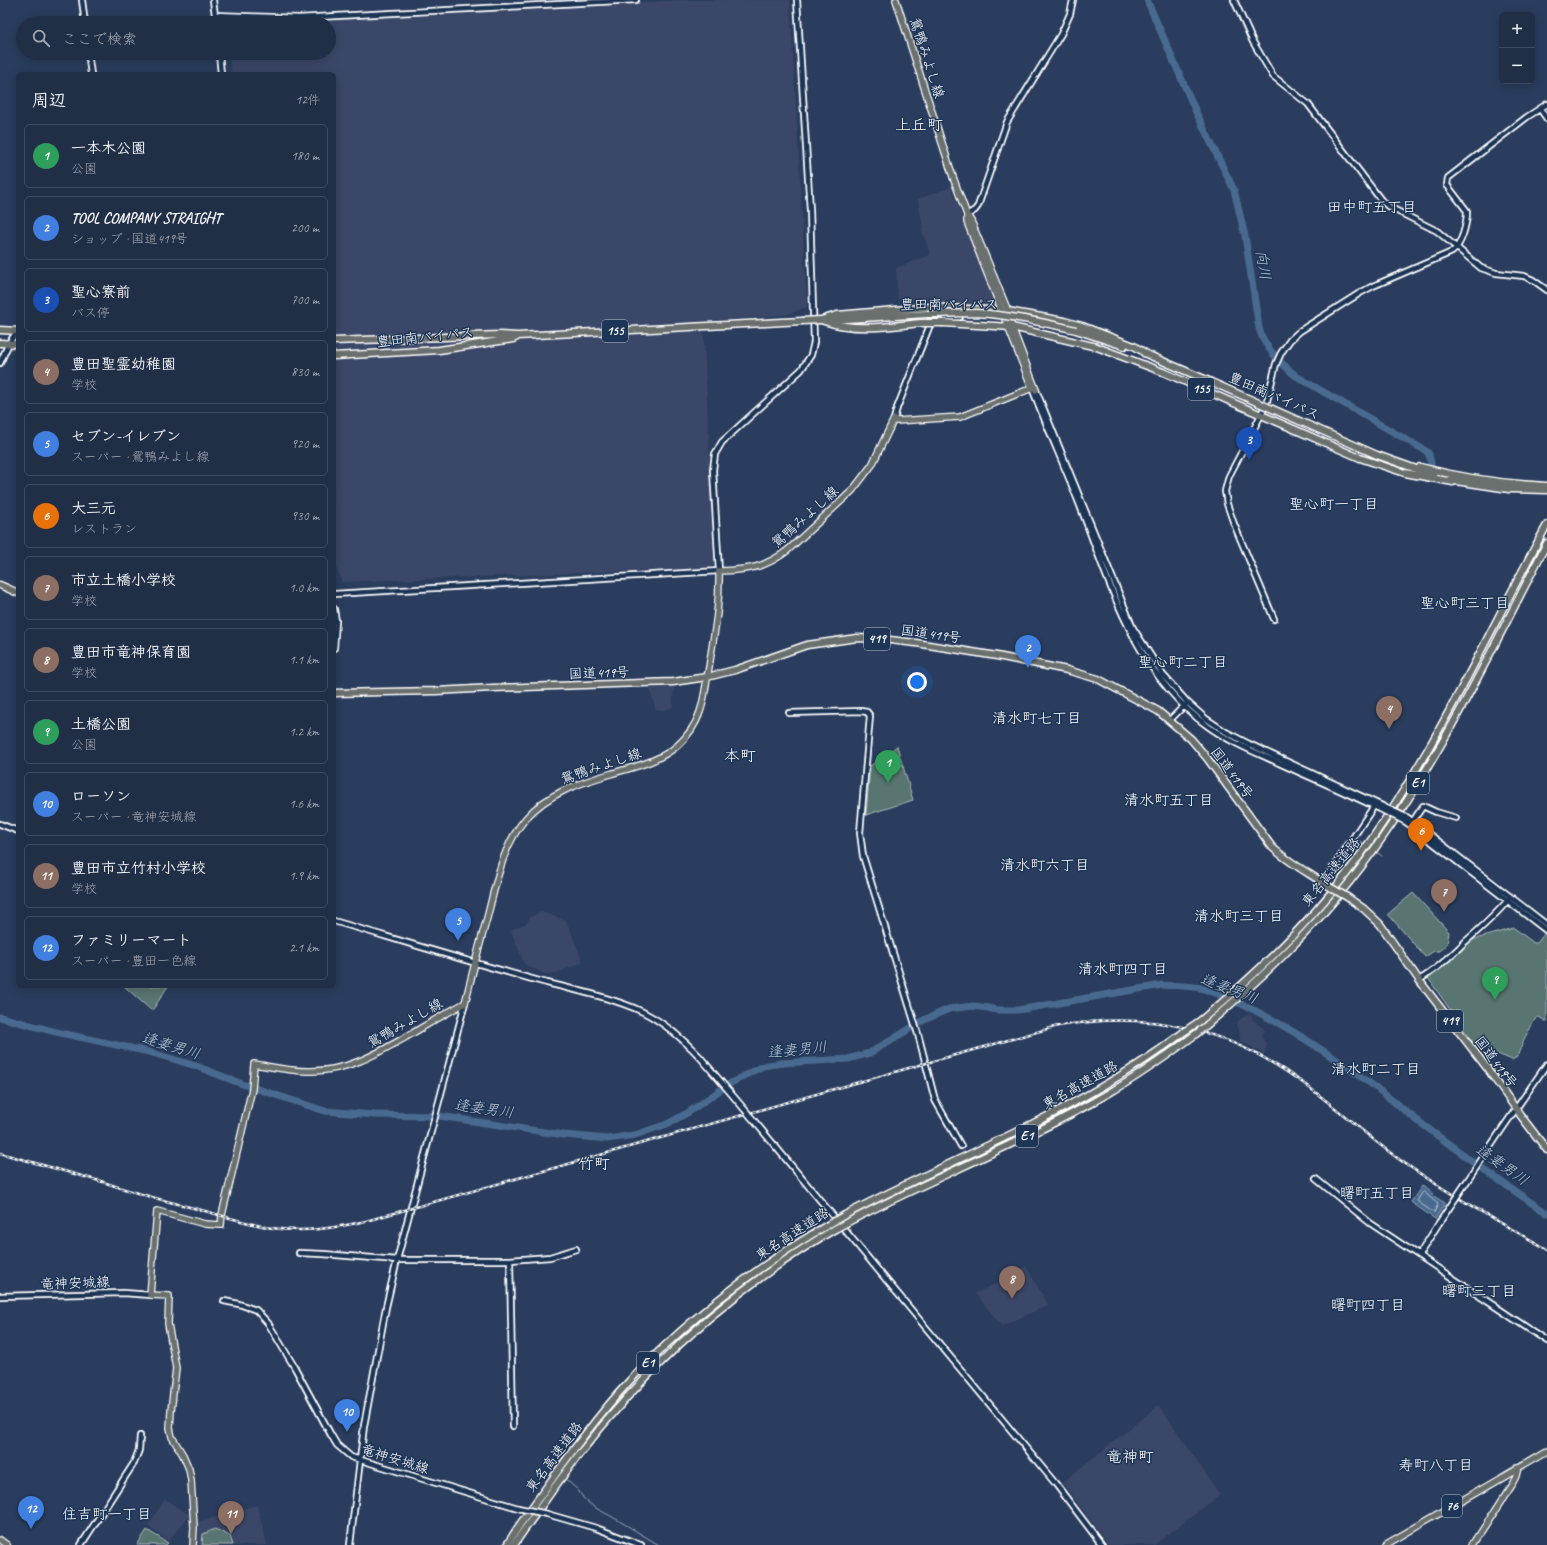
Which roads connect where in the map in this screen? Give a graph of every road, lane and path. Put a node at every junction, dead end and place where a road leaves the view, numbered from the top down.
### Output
1 (82, 0) edge
2 (213, 0) edge
3 (636, 0) edge
4 (797, 0) edge
5 (896, 0) edge
6 (1073, 0) edge
7 (1234, 0) edge
8 (215, 15) joint
9 (84, 16) edge
10 (243, 16) edge
11 (336, 16) edge
12 (89, 60) edge
13 (220, 60) edge
14 (91, 72) edge
15 (221, 72) edge
16 (1547, 104) edge
17 (1540, 109) junction
18 (1547, 119) edge
19 (967, 215) junction
20 (1458, 248) junction
21 (1547, 290) edge
22 (1000, 310) junction
23 (1008, 311) junction
24 (960, 317) dead end
25 (821, 320) junction
26 (1009, 327) junction
27 (0, 330) edge
28 (16, 331) edge
29 (16, 334) edge
30 (518, 336) junction
31 (336, 341) edge
32 (0, 343) edge
33 (9, 343) junction
34 (16, 344) edge
35 (1147, 354) junction
36 (336, 356) edge
37 (0, 363) edge
38 (1034, 389) junction
39 (1261, 415) junction
40 (894, 419) junction
41 (1356, 446) junction
42 (1453, 482) junction
43 (1547, 486) edge
44 (1547, 490) edge
45 (1547, 525) edge
46 (1547, 543) edge
47 (720, 571) junction
48 (0, 585) edge
49 (16, 592) edge
50 (336, 594) edge
51 (1274, 619) dead end
52 (707, 677) junction
53 (336, 693) edge
54 (1185, 705) junction
55 (789, 713) dead end
56 (1170, 720) junction
57 (1377, 806) junction
58 (1456, 818) dead end
59 (1407, 819) junction
60 (1413, 821) junction
61 (0, 824) edge
62 (16, 830) edge
63 (1326, 884) junction
64 (1508, 900) junction
65 (336, 922) edge
66 (1547, 925) edge
67 (1547, 931) edge
68 (475, 963) junction
69 (1419, 980) junction
70 (465, 1003) junction
71 (1547, 1064) edge
72 (1516, 1109) junction
73 (961, 1146) dead end
74 (1547, 1150) edge
75 (1316, 1179) dead end
76 (576, 1249) dead end
77 (299, 1254) dead end
78 (1419, 1255) junction
79 (397, 1260) junction
80 (510, 1260) junction
81 (150, 1295) junction
82 (0, 1296) edge
83 (224, 1301) dead end
84 (1547, 1341) edge
85 (513, 1426) dead end
86 (140, 1436) dead end
87 (1547, 1451) edge
88 (360, 1460) junction
89 (1518, 1468) junction
90 (0, 1540) edge
91 (7, 1545) edge
92 (81, 1545) edge
93 (193, 1545) edge
94 (350, 1545) edge
95 (507, 1545) edge
96 (514, 1545) edge
97 (641, 1545) edge
98 (1102, 1545) edge
99 (1385, 1545) edge
100 (1473, 1545) edge

1 - 9 street
2 - 8 street
3 - 11 street
4 - 47 street
5 - 19 main road, 鴛鴨みよし線
6 - 19 street
7 - 20 street
8 - 10 street
12 - 14 street
13 - 15 street
16 - 17 street
17 - 18 street
17 - 20 street
19 - 22 main road, 鴛鴨みよし線
19 - 23 main road, 鴛鴨みよし線
20 - 21 street
20 - 39 street
22 - 23 highway, 155
22 - 25 highway, 155
22 - 26 main road, 鴛鴨みよし線
23 - 26 main road, 鴛鴨みよし線
23 - 35 highway, 155
24 - 40 street
25 - 26 highway, 155, bridge
25 - 30 highway, 豊田南バイパス / 155, bridge
25 - 35 highway, 豊田南バイパス / 155, bridge
26 - 38 main road, 鴛鴨みよし線
26 - 39 highway, 155
27 - 28 highway
29 - 33 street
30 - 31 highway, 豊田南バイパス / 155
30 - 36 highway, 豊田南バイパス / 155
32 - 33 highway
33 - 34 highway
33 - 37 street
35 - 41 highway, 豊田南バイパス / 155, bridge
38 - 40 main road
38 - 54 street
39 - 42 highway, 155
39 - 51 street
40 - 47 main road, 鴛鴨みよし線
41 - 42 highway, 豊田南バイパス / 155
41 - 43 highway, 豊田南バイパス / 155
42 - 44 highway, 豊田南バイパス / 155
45 - 95 highway, 東名高速道路 / E1, bridge
46 - 96 highway, 東名高速道路 / E1, bridge
47 - 50 street
47 - 52 main road, 鴛鴨みよし線
48 - 49 highway
52 - 53 highway, 国道419号 / 419
52 - 56 highway, 国道419号 / 419
52 - 68 main road, 鴛鴨みよし線
54 - 56 street
54 - 57 street
55 - 73 street
56 - 63 highway, 国道419号 / 419
57 - 59 street, bridge
57 - 63 street
58 - 60 street
59 - 60 street
59 - 64 street
60 - 66 street
61 - 62 street
63 - 69 highway, 国道419号 / 419, bridge
64 - 67 street
64 - 69 street
65 - 68 street
68 - 70 main road, 鴛鴨みよし線
68 - 98 street, bridge
69 - 72 highway, 国道419号 / 419
70 - 79 street
70 - 81 main road, 鴛鴨みよし線
71 - 72 street
72 - 74 highway, 国道419号 / 419
72 - 78 street, bridge
75 - 78 street
76 - 80 street
77 - 79 street
78 - 84 street
79 - 80 street
79 - 88 street
80 - 85 street
81 - 82 street, 竜神安城線
81 - 93 main road
83 - 88 street, 竜神安城線
86 - 92 street
87 - 89 main road, 76
88 - 94 street
88 - 97 street, 竜神安城線, bridge
89 - 99 main road, 76
89 - 100 main road
90 - 91 main road

